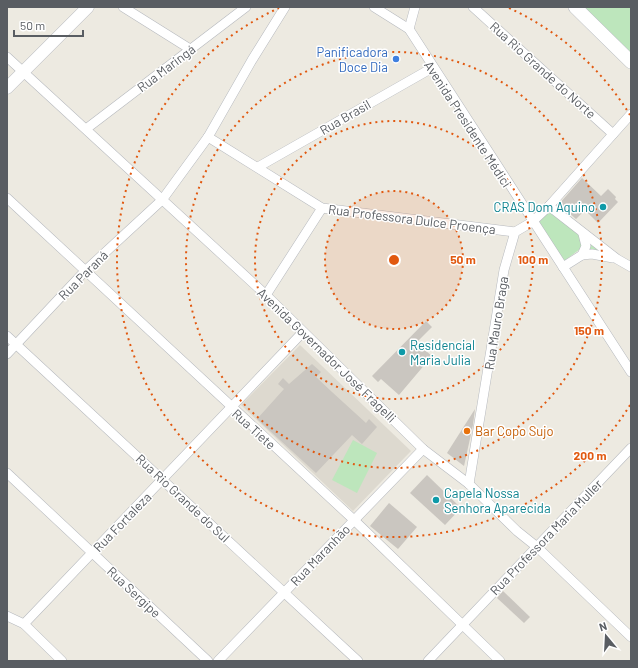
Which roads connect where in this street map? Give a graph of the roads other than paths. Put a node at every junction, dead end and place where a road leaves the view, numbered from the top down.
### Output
1 (88, 7) edge
2 (123, 7) edge
3 (246, 7) edge
4 (285, 7) edge
5 (374, 7) edge
6 (415, 7) edge
7 (473, 7) edge
8 (575, 7) edge
9 (408, 29) junction
10 (190, 49) junction
11 (7, 57) edge
12 (631, 62) edge
13 (432, 68) junction
14 (23, 72) junction
15 (7, 88) edge
16 (631, 114) edge
17 (86, 129) junction
18 (613, 134) junction
19 (208, 137) junction
20 (258, 167) junction
21 (7, 198) edge
22 (162, 200) junction
23 (549, 206) junction
24 (322, 208) junction
25 (532, 222) junction
26 (515, 232) junction
27 (583, 234) junction
28 (582, 255) junction
29 (616, 259) junction
30 (562, 267) junction
31 (631, 267) edge
32 (85, 271) junction
33 (266, 295) junction
34 (303, 332) junction
35 (7, 336) edge
36 (16, 345) junction
37 (7, 354) edge
38 (631, 372) edge
39 (231, 407) junction
40 (631, 448) edge
41 (422, 449) junction
42 (7, 473) edge
43 (163, 479) junction
44 (469, 484) junction
45 (354, 520) junction
46 (537, 547) junction
47 (92, 553) junction
48 (284, 592) junction
49 (7, 616) edge
50 (24, 624) junction
51 (462, 626) junction
52 (631, 637) edge
53 (62, 661) edge
54 (208, 661) edge
55 (218, 661) edge
56 (358, 661) edge
57 (428, 661) edge
58 (500, 661) edge

1 - 14 street
2 - 10 street
3 - 10 street, Rua Maringá
4 - 19 street, Rua Paraná
5 - 9 street, Avenida Presidente Médici
6 - 9 street
7 - 18 street, Rua Rio Grande do Norte
8 - 12 main road
9 - 13 street, Avenida Presidente Médici
10 - 17 street, Rua Maringá
11 - 14 street, Avenida Governador José Fragelli
13 - 20 street, Rua Brasil
13 - 25 street, Avenida Presidente Médici
14 - 15 street
14 - 17 street, Avenida Governador José Fragelli
16 - 18 street
17 - 22 street, Avenida Governador José Fragelli
18 - 23 street
19 - 20 street, Rua Professora Dulce Proença
19 - 22 street, Rua Paraná
20 - 24 street, Rua Professora Dulce Proença
21 - 32 street, Rua Tiete
22 - 32 street, Rua Paraná
22 - 33 street, Avenida Governador José Fragelli
23 - 25 street
23 - 27 street
24 - 26 street, Rua Professora Dulce Proença
24 - 33 street
25 - 26 street
25 - 30 street, Avenida Presidente Médici
26 - 44 street, Rua Mauro Braga
27 - 28 street
27 - 29 street
28 - 29 street
28 - 30 street
29 - 31 street
30 - 38 street, Avenida Presidente Médici
32 - 36 street, Rua Paraná
32 - 39 street, Rua Tiete
33 - 34 street, Avenida Governador José Fragelli
34 - 39 street, Rua Fortaleza
34 - 41 street, Avenida Governador José Fragelli
35 - 36 street, Rua Rio Grande do Sul
36 - 37 street, Rua Paraná
36 - 43 street, Rua Rio Grande do Sul
39 - 43 street, Rua Fortaleza
39 - 45 street, Rua Tiete
40 - 46 street, Rua Professora Maria Muller
41 - 44 street, Avenida Governador José Fragelli
41 - 45 street, Rua Maranhão
42 - 47 street, Rua Sergipe
43 - 47 street, Rua Fortaleza
43 - 48 street, Rua Rio Grande do Sul
44 - 46 street, Avenida Governador José Fragelli
45 - 48 street, Rua Maranhão
45 - 51 street, Rua Tiete
46 - 51 street, Rua Professora Maria Muller
46 - 52 street, Avenida Governador José Fragelli
47 - 50 street, Rua Fortaleza
47 - 54 street, Rua Sergipe
48 - 55 street, Rua Maranhão
48 - 56 street, Rua Rio Grande do Sul
49 - 50 street
50 - 53 street
51 - 57 street, Rua Professora Maria Muller
51 - 58 street, Rua Tiete

